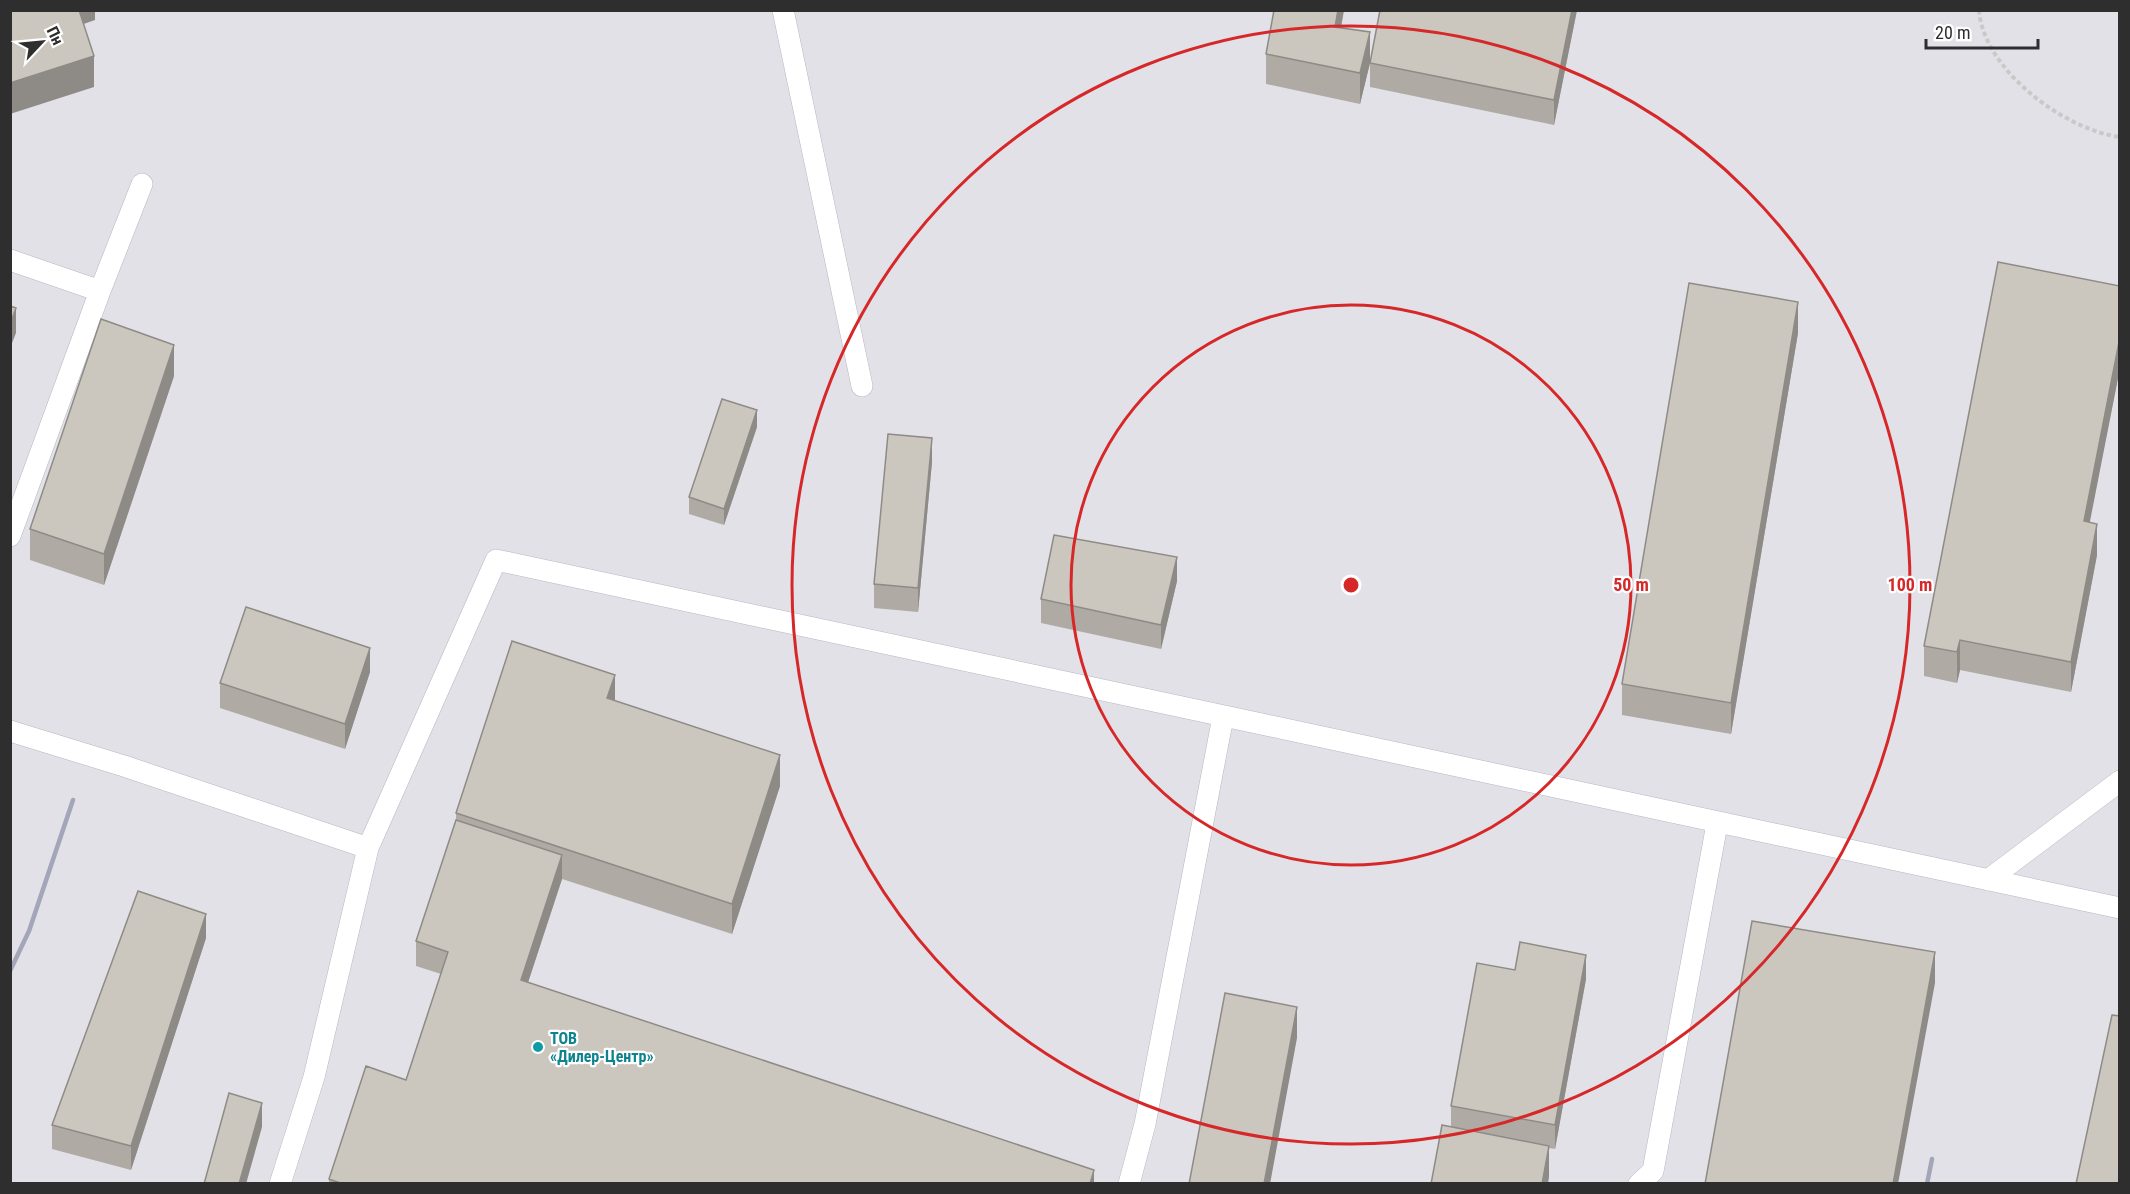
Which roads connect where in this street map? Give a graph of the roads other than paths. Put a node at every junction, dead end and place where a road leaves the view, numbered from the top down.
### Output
1 (783, 10) edge
2 (142, 184) dead end
3 (10, 260) edge
4 (100, 291) junction
5 (862, 386) dead end
6 (10, 536) edge
7 (1223, 717) junction
8 (10, 731) edge
9 (2120, 781) edge
10 (1717, 824) junction
11 (368, 848) junction
12 (1988, 880) junction
13 (2120, 908) edge
14 (280, 1184) edge
15 (1129, 1184) edge
16 (1640, 1184) edge

1 - 5 lane
2 - 4 lane
3 - 4 lane
4 - 6 lane
7 - 10 lane
7 - 11 lane
7 - 15 lane
8 - 11 lane
9 - 12 lane
10 - 12 lane
10 - 16 lane
11 - 14 lane
12 - 13 lane

